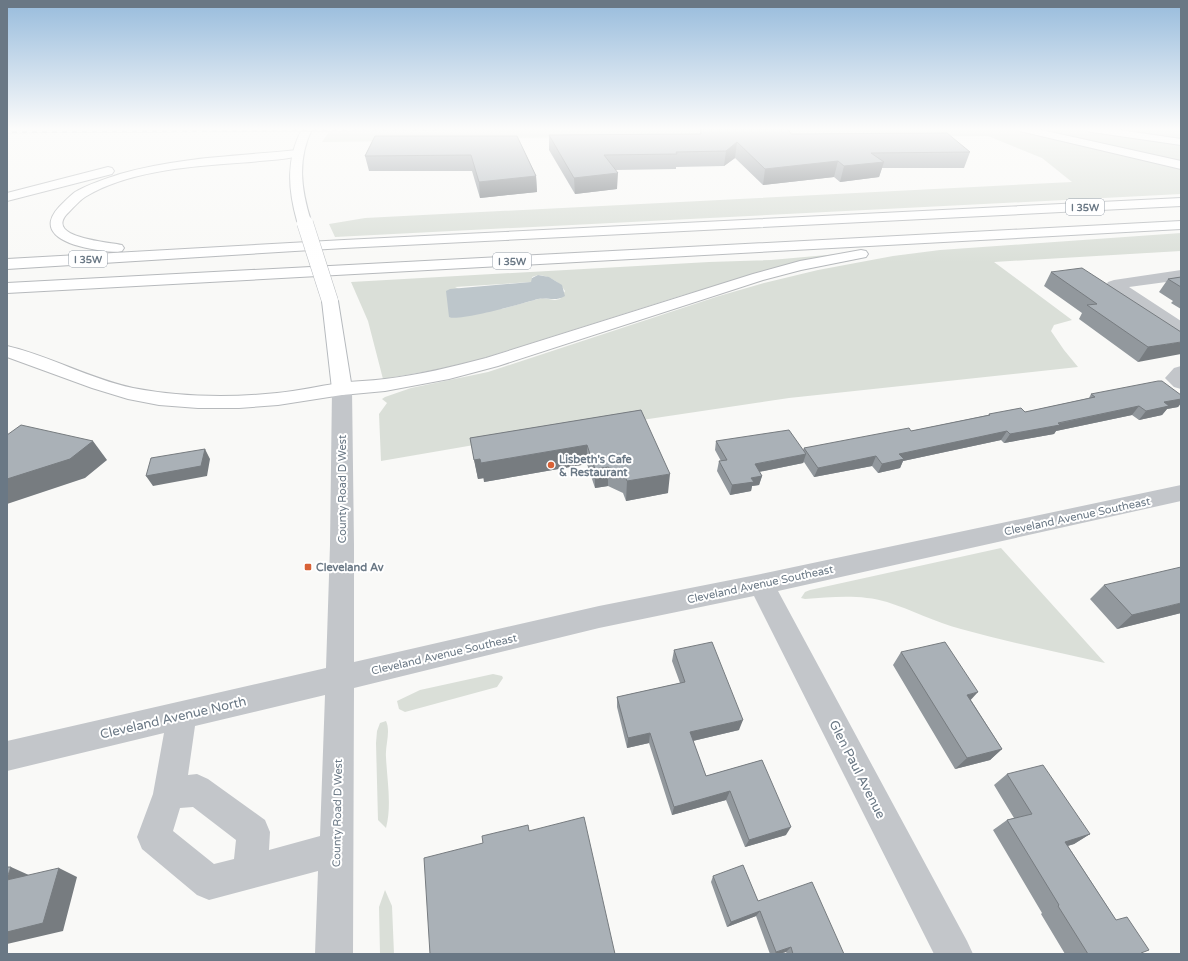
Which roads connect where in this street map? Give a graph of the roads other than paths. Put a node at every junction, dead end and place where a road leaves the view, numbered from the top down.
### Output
1 (99, 174) edge
2 (141, 174) edge
3 (296, 174) edge
4 (7, 197) edge
5 (1181, 202) edge
6 (1181, 225) edge
7 (1062, 232) junction
8 (169, 254) junction
9 (7, 264) edge
10 (1181, 275) edge
11 (7, 288) edge
12 (1181, 328) edge
13 (7, 351) edge
14 (1181, 372) edge
15 (1181, 383) edge
16 (342, 389) junction
17 (1181, 493) edge
18 (761, 584) junction
19 (340, 678) junction
20 (182, 715) junction
21 (7, 756) edge
22 (169, 794) junction
23 (336, 849) junction
24 (250, 872) junction
25 (334, 954) edge
26 (954, 954) edge

1 - 4 main road
2 - 8 main road
3 - 16 main road, County Road D West, bridge
5 - 8 main road, I 35W
6 - 7 main road, I 35W
7 - 11 main road, I 35W
7 - 16 main road
8 - 9 main road, I 35W
10 - 12 street
13 - 16 main road
14 - 15 street
16 - 19 street, County Road D West
17 - 18 street, Cleveland Avenue Southeast
18 - 19 street, Cleveland Avenue Southeast
18 - 26 street, Glen Paul Avenue
19 - 20 street, Cleveland Avenue North
19 - 23 street, County Road D West
20 - 21 street, Cleveland Avenue North
20 - 22 street
22 - 24 street
22 - 24 street
23 - 24 street
23 - 25 street, County Road D West

